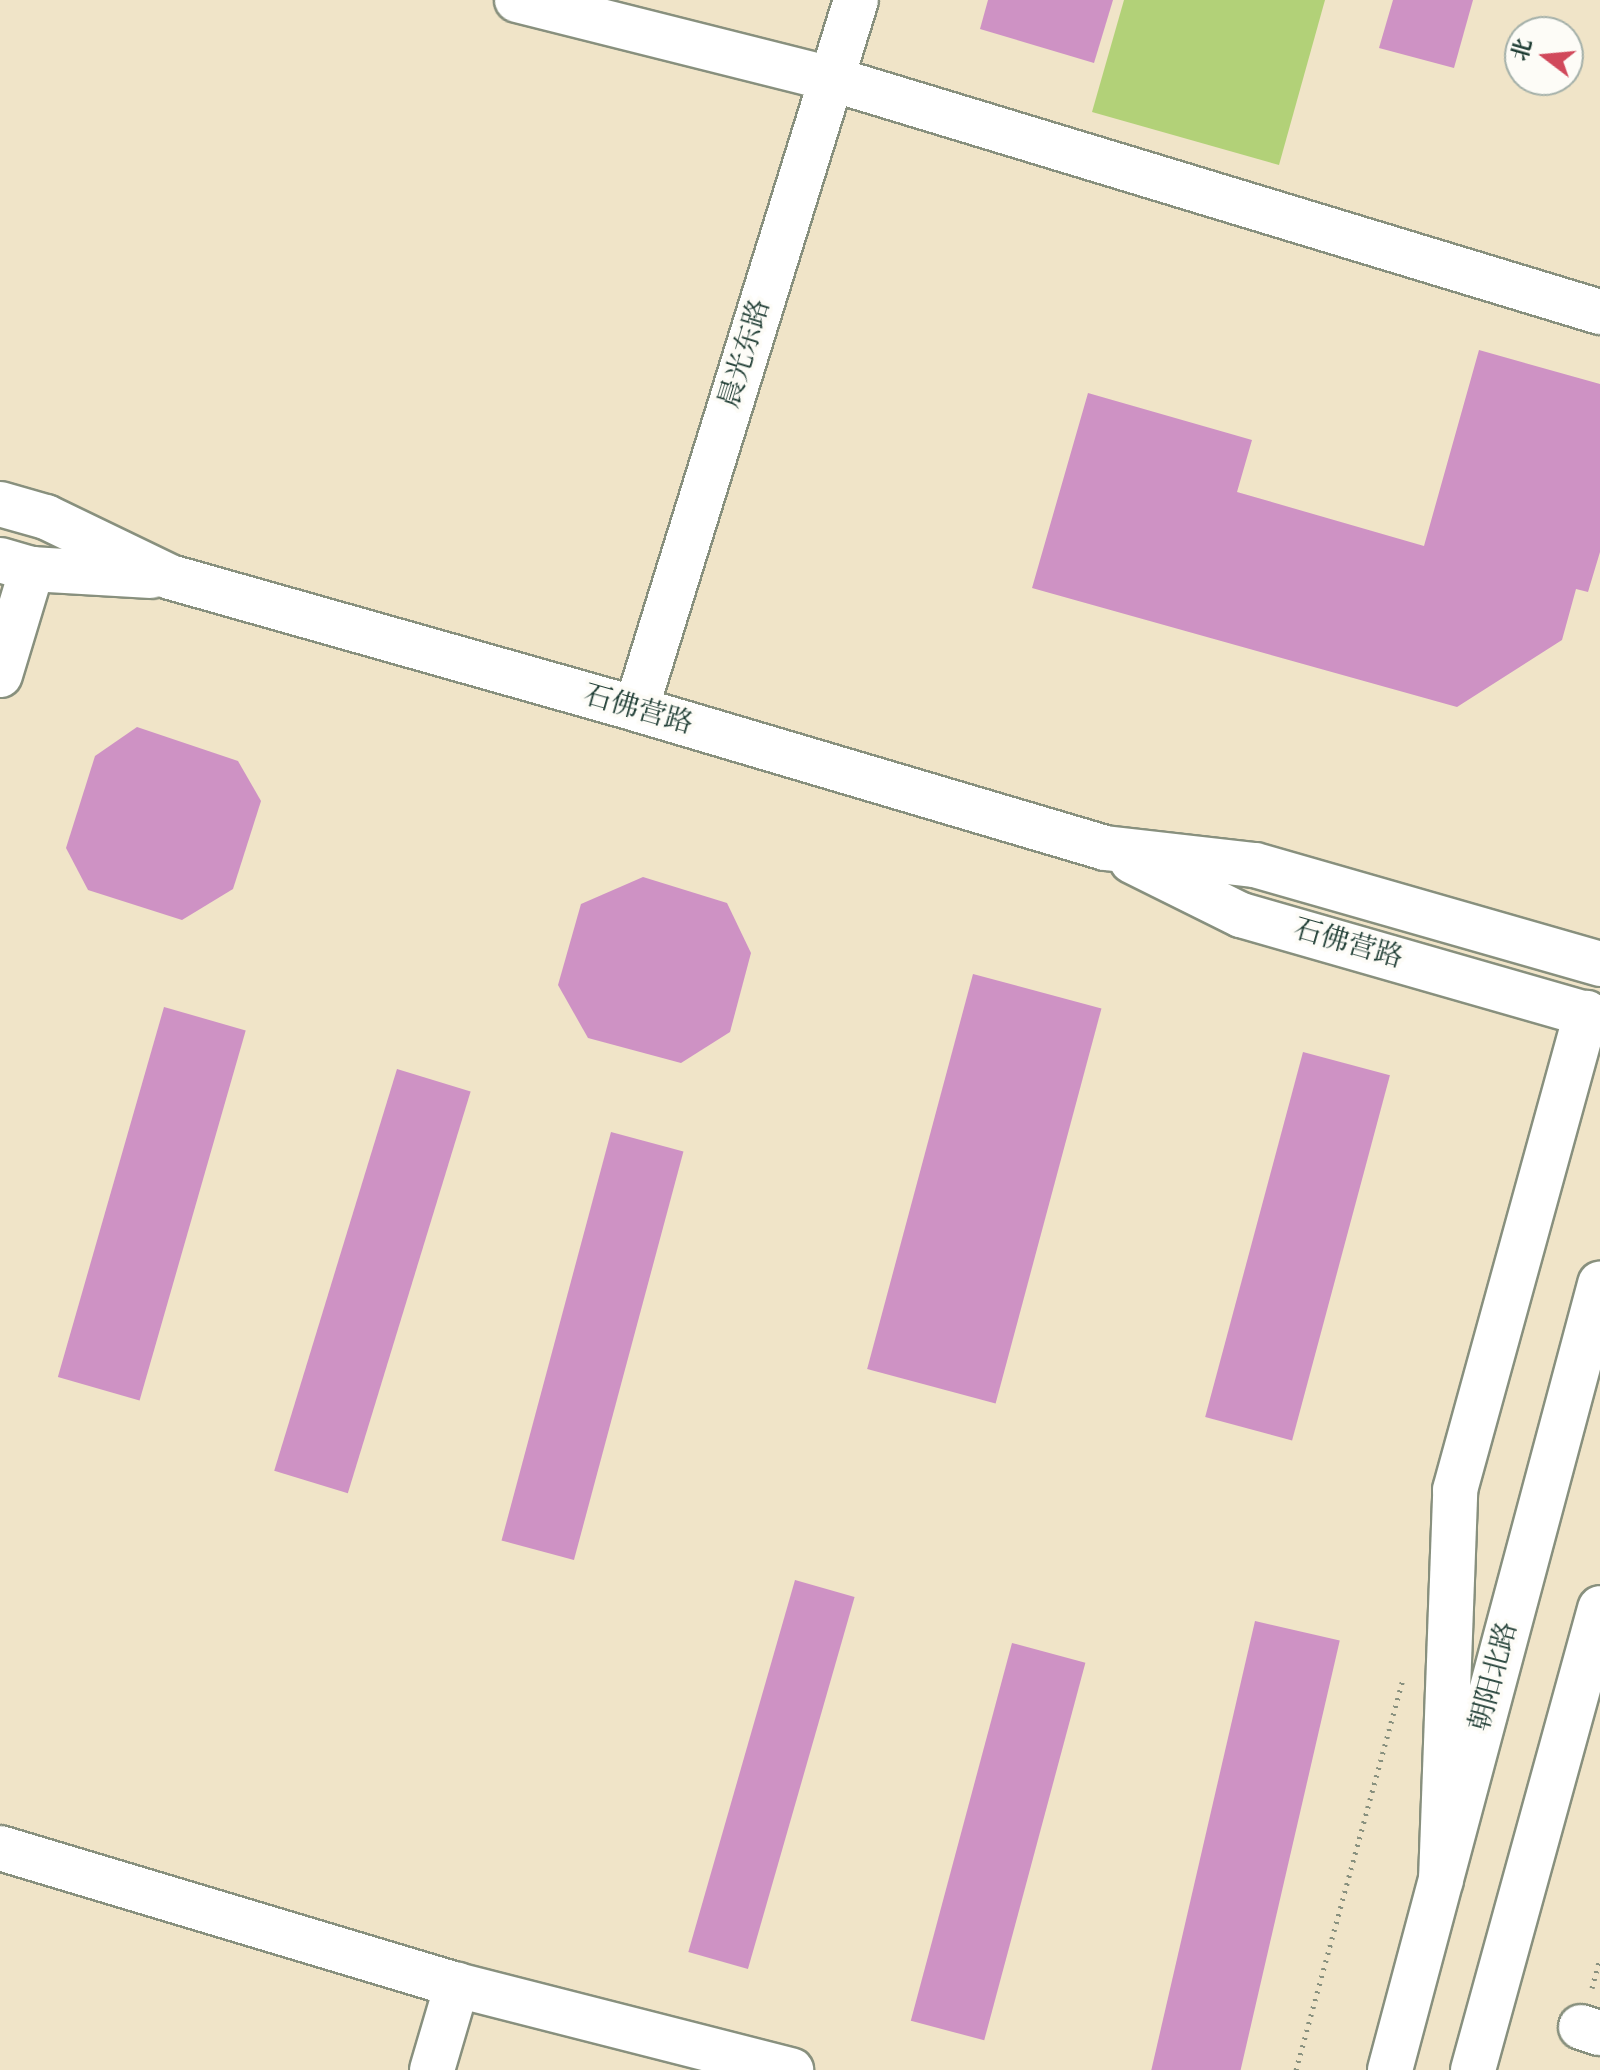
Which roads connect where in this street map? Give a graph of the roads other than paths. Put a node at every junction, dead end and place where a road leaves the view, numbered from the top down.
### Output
1 (517, 0) edge
2 (856, 0) edge
3 (832, 79) junction
4 (1600, 312) edge
5 (0, 504) edge
6 (16, 564) edge
7 (170, 577) junction
8 (0, 675) edge
9 (636, 709) junction
10 (1105, 848) junction
11 (1600, 964) edge
12 (1593, 1016) edge
13 (1600, 1284) edge
14 (1600, 1608) edge
15 (0, 1848) edge
16 (1441, 1880) junction
17 (457, 1985) junction
18 (432, 2070) edge
19 (791, 2070) edge
20 (1390, 2070) edge
21 (1473, 2070) edge

1 - 3 street
2 - 3 street, 晨光东路
3 - 4 street
3 - 9 street, 晨光东路
5 - 7 street, 石佛营路
6 - 7 street, 石佛营路
6 - 8 street
7 - 9 street, 石佛营路
9 - 10 street, 石佛营路
10 - 11 street, 石佛营路
10 - 12 street, 石佛营路
12 - 16 street
13 - 16 street, 朝阳北路
14 - 21 street
15 - 17 street
16 - 20 street, 朝阳北路
17 - 18 street
17 - 19 street

